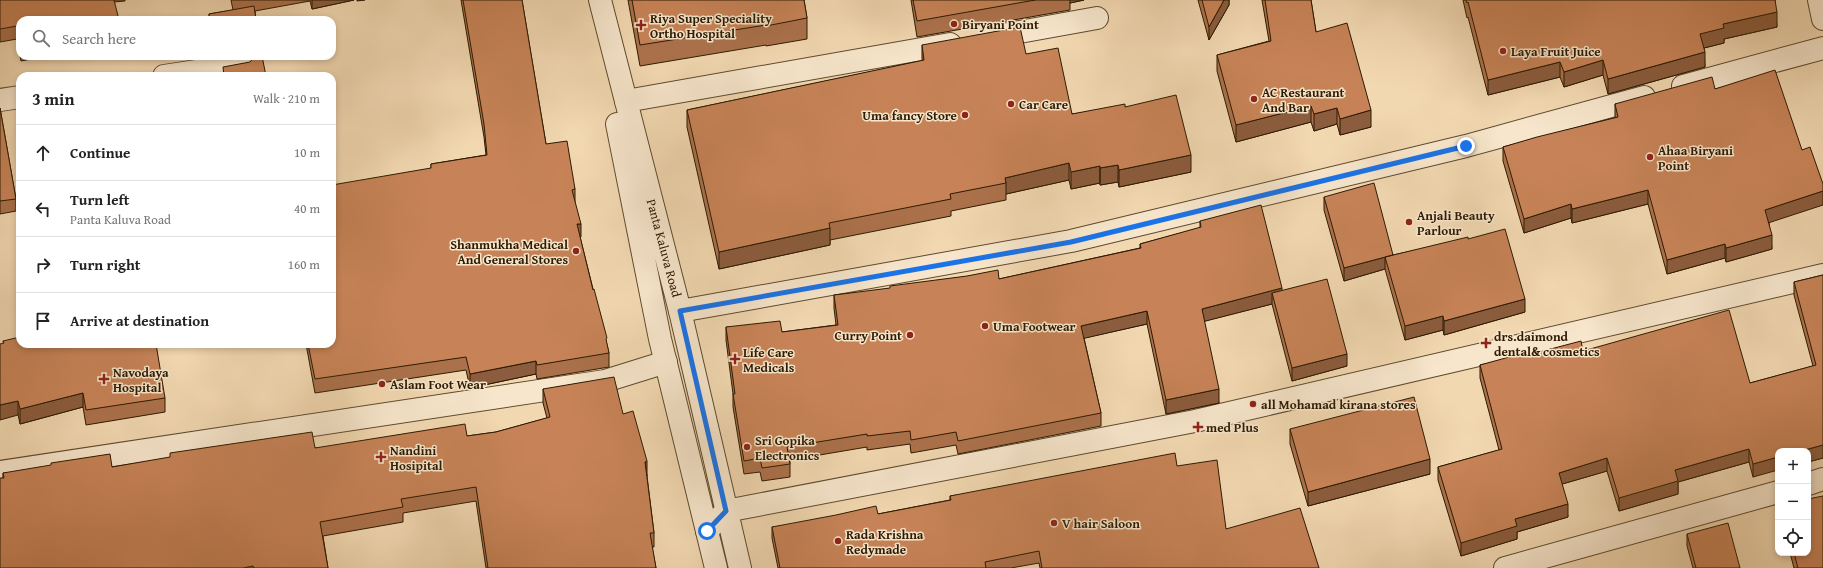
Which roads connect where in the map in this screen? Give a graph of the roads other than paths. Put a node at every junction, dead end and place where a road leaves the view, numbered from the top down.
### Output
1 (585, 0) edge
2 (600, 0) edge
3 (1819, 0) edge
4 (1097, 18) dead end
5 (1823, 19) edge
6 (1823, 48) edge
7 (243, 64) edge
8 (190, 72) edge
9 (16, 98) edge
10 (0, 100) edge
11 (626, 101) junction
12 (1823, 275) edge
13 (680, 311) junction
14 (666, 362) junction
15 (0, 472) edge
16 (1823, 480) edge
17 (1811, 483) edge
18 (1775, 493) edge
19 (726, 511) junction
20 (707, 531) junction
21 (716, 568) edge
22 (740, 568) edge
23 (1505, 568) edge

1 - 14 street, Panta Kaluva Road
2 - 11 street, Panta Kaluva Road
3 - 5 street
4 - 11 street
6 - 13 street
7 - 8 street
9 - 10 street
11 - 13 street, Panta Kaluva Road
12 - 19 street
13 - 19 street, Panta Kaluva Road
14 - 15 street
14 - 20 street, Panta Kaluva Road
16 - 17 street
18 - 23 street
19 - 20 street
19 - 22 street, Panta Kaluva Road
20 - 21 street, Panta Kaluva Road

